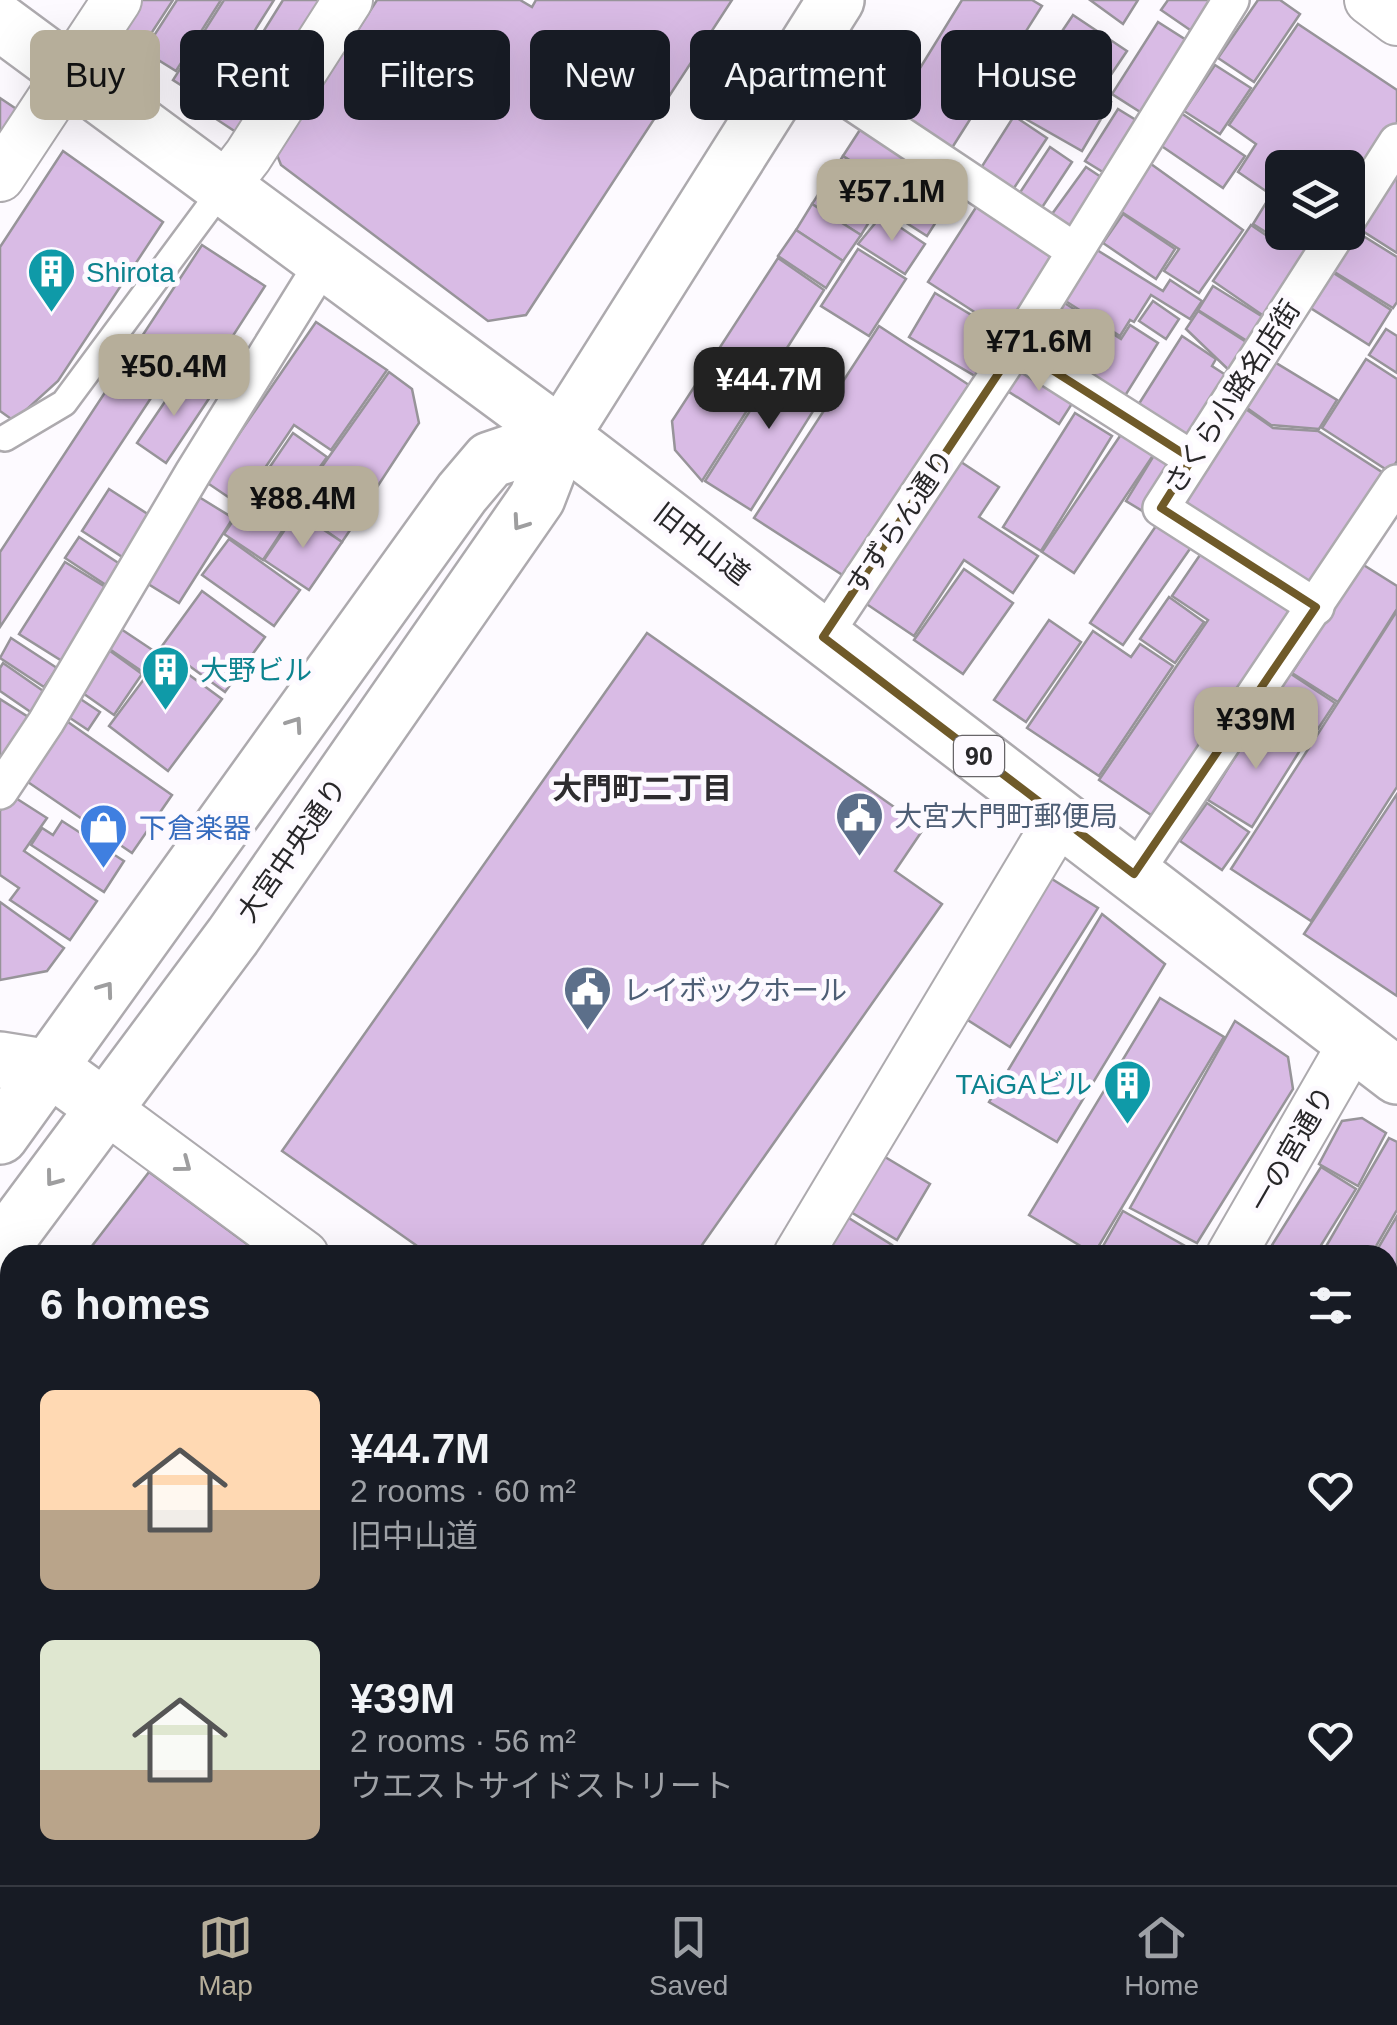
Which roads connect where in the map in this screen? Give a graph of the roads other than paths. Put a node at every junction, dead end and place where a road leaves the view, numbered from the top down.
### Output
1 (118, 0) edge
2 (348, 0) edge
3 (836, 0) edge
4 (1231, 0) edge
5 (1369, 0) edge
6 (1397, 21) edge
7 (0, 22) edge
8 (98, 30) edge
9 (30, 43) edge
10 (38, 120) edge
11 (134, 120) edge
12 (879, 120) edge
13 (1397, 142) edge
14 (0, 177) edge
15 (224, 187) junction
16 (1365, 192) edge
17 (1326, 250) edge
18 (1076, 251) junction
19 (325, 260) junction
20 (1016, 347) junction
21 (561, 436) junction
22 (4, 438) dead end
23 (1192, 459) junction
24 (1397, 483) edge
25 (1316, 607) junction
26 (823, 637) junction
27 (0, 790) edge
28 (1060, 818) junction
29 (1134, 874) junction
30 (1353, 1043) junction
31 (25, 1064) edge
32 (1397, 1076) edge
33 (105, 1108) junction
34 (0, 1136) edge
35 (4, 1245) edge
36 (290, 1245) edge
37 (804, 1245) edge
38 (1238, 1245) edge

1 - 8 street
2 - 15 street
3 - 21 main road, 大宮中央通り
4 - 18 street, すずらん通り
5 - 6 street
7 - 9 main road, 旧中山道
10 - 14 street
11 - 15 main road, 旧中山道
12 - 18 street
13 - 16 street
15 - 19 main road, 旧中山道
15 - 22 lane
17 - 23 street, さくら小路名店街
18 - 20 street, すずらん通り
19 - 21 main road, 旧中山道
19 - 27 street
20 - 23 street
20 - 26 street, すずらん通り
21 - 26 main road, 旧中山道 / 90
31 -> 21 main road
21 -> 33 main road, 大宮中央通り
23 - 25 street, さくら小路名店街
24 - 25 street
25 - 29 street
26 - 28 main road, 旧中山道 / 90
28 - 29 main road, 旧中山道 / 90
28 - 37 street
29 - 30 main road, 旧中山道 / 90
30 - 32 main road, 旧中山道 / 90
30 - 38 street, 一の宮通り
31 - 33 main road
31 - 34 main road
33 -> 35 main road, 大宮中央通り
33 -> 36 street

